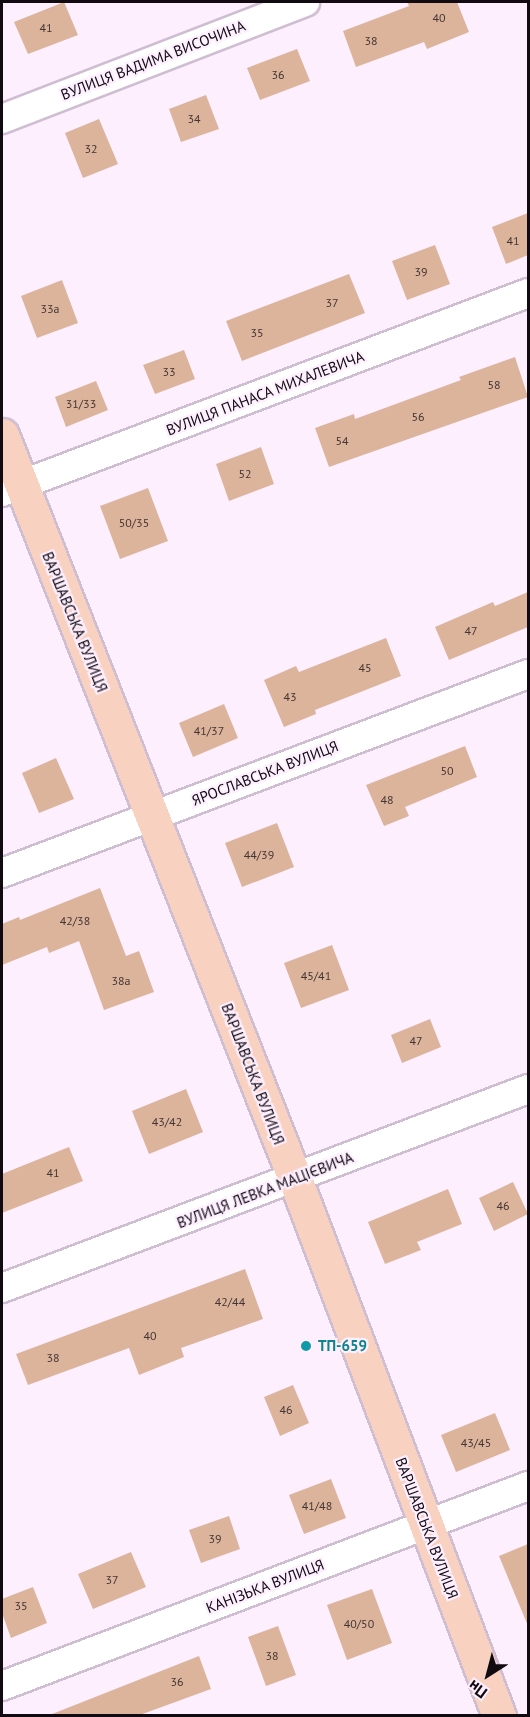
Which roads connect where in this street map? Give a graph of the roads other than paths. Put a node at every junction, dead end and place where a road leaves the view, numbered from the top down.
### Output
1 (304, 2) edge
2 (2, 119) edge
3 (528, 293) edge
4 (2, 435) edge
5 (11, 489) edge
6 (528, 674) edge
7 (152, 816) junction
8 (2, 873) edge
9 (528, 1089) edge
10 (295, 1179) junction
11 (2, 1288) edge
12 (528, 1485) edge
13 (425, 1525) junction
14 (2, 1686) edge
15 (499, 1716) edge

1 - 2 street, ВУЛИЦЯ ВАДИМА ВИСОЧИНА
3 - 5 street, ВУЛИЦЯ ПАНАСА МИХАЛЕВИЧА
4 - 5 street, ВАРШАВСЬКА ВУЛИЦЯ
5 - 7 street, ВАРШАВСЬКА ВУЛИЦЯ
6 - 7 street, ЯРОСЛАВСЬКА ВУЛИЦЯ
7 - 8 street, ЯРОСЛАВСЬКА ВУЛИЦЯ
7 - 10 street, ВАРШАВСЬКА ВУЛИЦЯ
9 - 10 street, ВУЛИЦЯ ЛЕВКА МАЦІЄВИЧА
10 - 11 street, ВУЛИЦЯ ЛЕВКА МАЦІЄВИЧА
10 - 13 street, ВАРШАВСЬКА ВУЛИЦЯ
12 - 13 street, КАНІЗЬКА ВУЛИЦЯ
13 - 14 street, КАНІЗЬКА ВУЛИЦЯ
13 - 15 street, ВАРШАВСЬКА ВУЛИЦЯ

